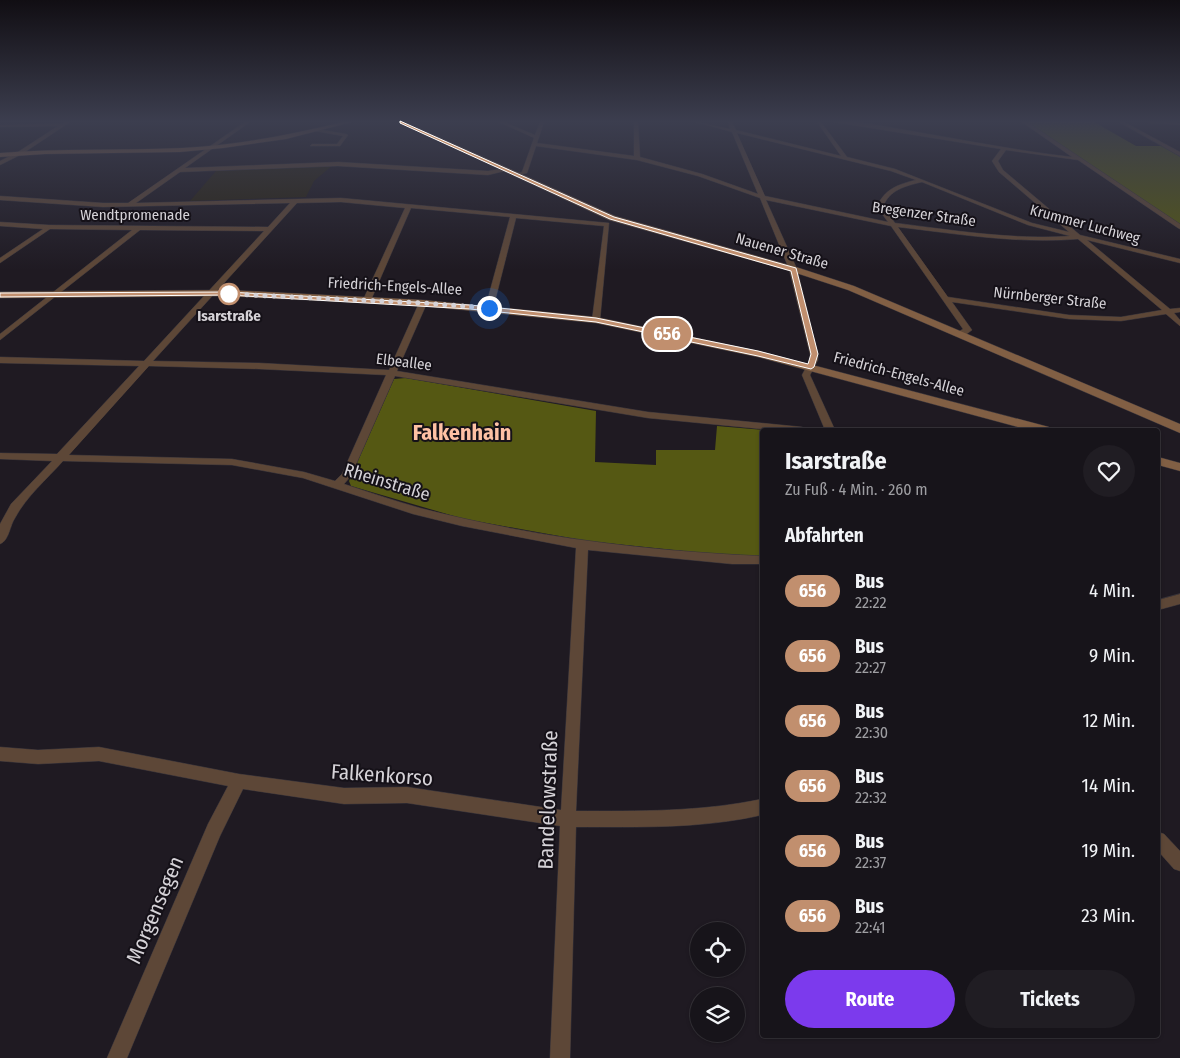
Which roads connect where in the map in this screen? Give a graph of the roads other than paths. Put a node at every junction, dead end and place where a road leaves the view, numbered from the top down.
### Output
1 (177, 171) edge
2 (458, 171) edge
3 (498, 171) edge
4 (509, 171) edge
5 (525, 171) edge
6 (687, 171) edge
7 (750, 171) edge
8 (891, 171) edge
9 (1001, 171) edge
10 (1097, 171) edge
11 (517, 175) junction
12 (922, 180) junction
13 (761, 197) junction
14 (0, 198) edge
15 (296, 200) junction
16 (129, 205) junction
17 (410, 206) junction
18 (513, 216) junction
19 (0, 224) edge
20 (893, 225) junction
21 (49, 227) junction
22 (140, 227) junction
23 (1180, 227) edge
24 (269, 229) junction
25 (1078, 237) junction
26 (0, 261) edge
27 (1180, 261) edge
28 (793, 270) junction
29 (210, 293) junction
30 (0, 295) edge
31 (54, 296) junction
32 (946, 299) junction
33 (367, 300) junction
34 (423, 303) junction
35 (489, 308) junction
36 (1180, 310) edge
37 (1168, 312) junction
38 (596, 320) junction
39 (1180, 324) edge
40 (961, 334) junction
41 (0, 338) edge
42 (0, 360) edge
43 (147, 363) junction
44 (811, 367) junction
45 (392, 373) junction
46 (781, 428) edge
47 (829, 428) edge
48 (1037, 428) edge
49 (1180, 429) edge
50 (0, 456) edge
51 (59, 457) junction
52 (1160, 462) edge
53 (1180, 467) edge
54 (337, 485) junction
55 (0, 540) edge
56 (582, 544) junction
57 (760, 560) edge
58 (1180, 599) edge
59 (1160, 604) edge
60 (0, 754) edge
61 (239, 781) junction
62 (760, 807) edge
63 (568, 820) junction
64 (1160, 842) edge
65 (1180, 863) edge
66 (116, 1058) edge
67 (560, 1058) edge

1 - 16 street
2 - 3 street
4 - 11 street, Nauener Straße
5 - 11 street
6 - 13 street, Bregenzer Straße
7 - 13 street
8 - 12 street, Krummer Luchweg
9 - 25 street
10 - 23 street
11 - 28 street, Nauener Straße
12 - 20 street
12 - 25 street, Krummer Luchweg
13 - 20 street, Bregenzer Straße
13 - 28 street
14 - 16 street
15 - 16 street
15 - 17 street
15 - 24 street
17 - 18 street
17 - 33 street
18 - 35 street
18 - 38 street
19 - 21 street, Wendtpromenade
20 - 25 street, Bregenzer Straße
20 - 32 street
21 - 22 street, Wendtpromenade
21 - 26 street
22 - 24 street, Wendtpromenade
22 - 31 street
24 - 29 street
25 - 27 street, Krummer Luchweg
25 - 37 street
28 - 40 street, Nauener Straße
28 - 44 street
29 - 31 street, Friedrich-Engels-Allee
29 - 33 street, Friedrich-Engels-Allee
29 - 43 street
30 - 31 street, Friedrich-Engels-Allee
31 - 41 street
32 - 37 street, Nürnberger Straße
32 - 40 street
33 - 34 street, Friedrich-Engels-Allee
34 - 35 street, Friedrich-Engels-Allee
34 - 45 street
35 - 38 street, Friedrich-Engels-Allee
36 - 37 street, Nürnberger Straße
37 - 39 street
38 - 44 street, Friedrich-Engels-Allee
40 - 49 street, Nauener Straße
42 - 43 street, Elbeallee
43 - 45 street, Elbeallee
43 - 51 street
44 - 47 street
44 - 48 street, Friedrich-Engels-Allee
45 - 46 street, Elbeallee
45 - 54 street
50 - 51 street, Rheinstraße
51 - 54 street, Rheinstraße
51 - 55 street
52 - 53 street
54 - 56 street, Rheinstraße
56 - 57 street, Rheinstraße
56 - 63 street, Bandelowstraße
58 - 59 street
60 - 61 street, Falkenkorso
61 - 63 street, Falkenkorso
61 - 66 street, Morgensegen
62 - 63 street, Falkenkorso
63 - 67 street, Bandelowstraße
64 - 65 street

